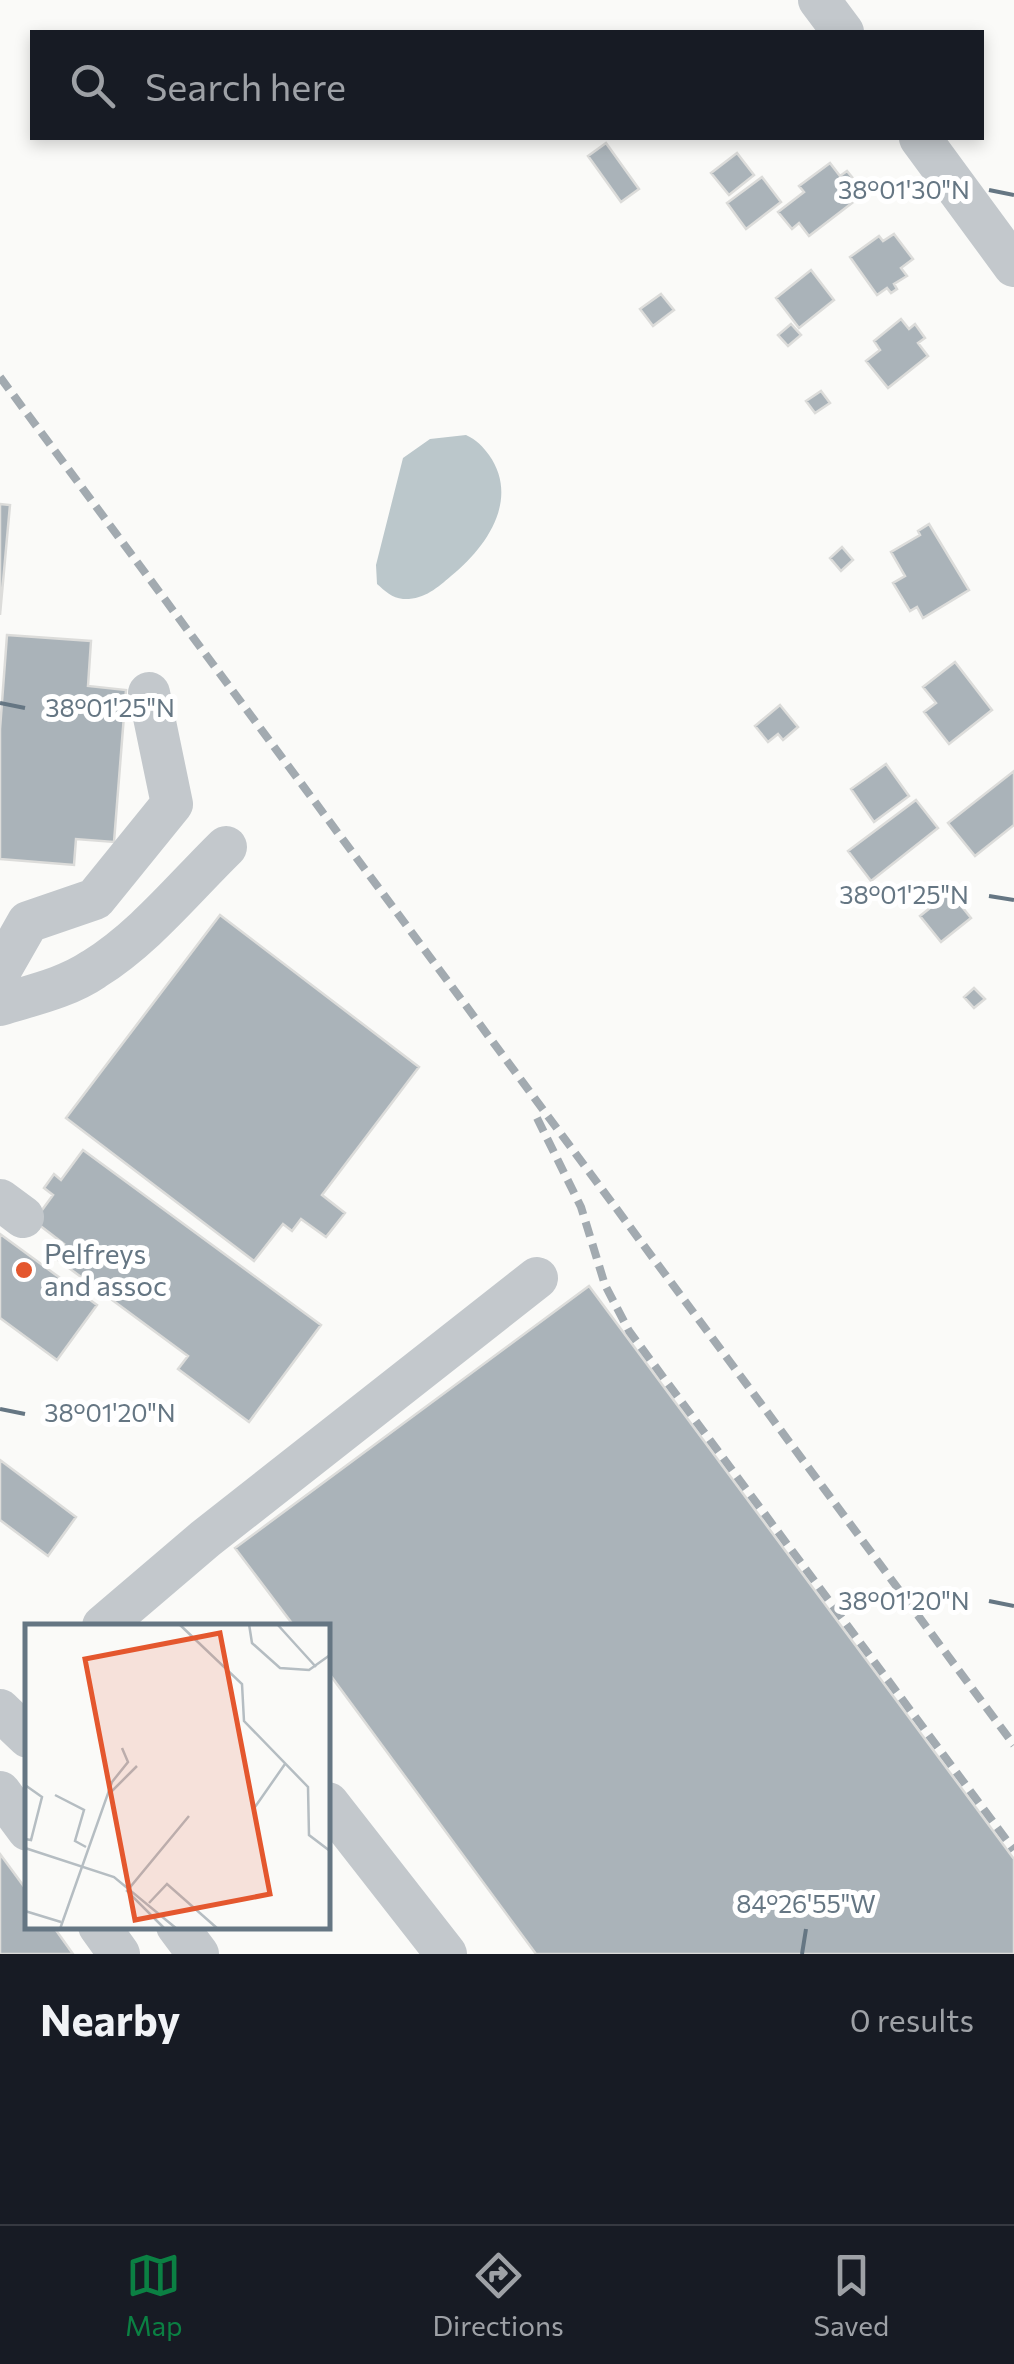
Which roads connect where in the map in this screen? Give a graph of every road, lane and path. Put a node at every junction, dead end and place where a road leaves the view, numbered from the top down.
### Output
1 (819, 0) edge
2 (842, 30) edge
3 (921, 140) edge
4 (1014, 266) edge
5 (149, 693) dead end
6 (226, 847) dead end
7 (0, 970) edge
8 (0, 1005) edge
9 (536, 1278) dead end
10 (105, 1624) edge
11 (0, 1792) edge
12 (330, 1806) edge
13 (25, 1826) edge
14 (101, 1929) edge
15 (179, 1929) edge
16 (432, 1949) edge
17 (119, 1954) edge
18 (198, 1954) edge

1 - 2 street
3 - 4 street
5 - 7 street
6 - 8 street
9 - 10 street
11 - 13 street
12 - 16 street
14 - 17 street
15 - 18 street

